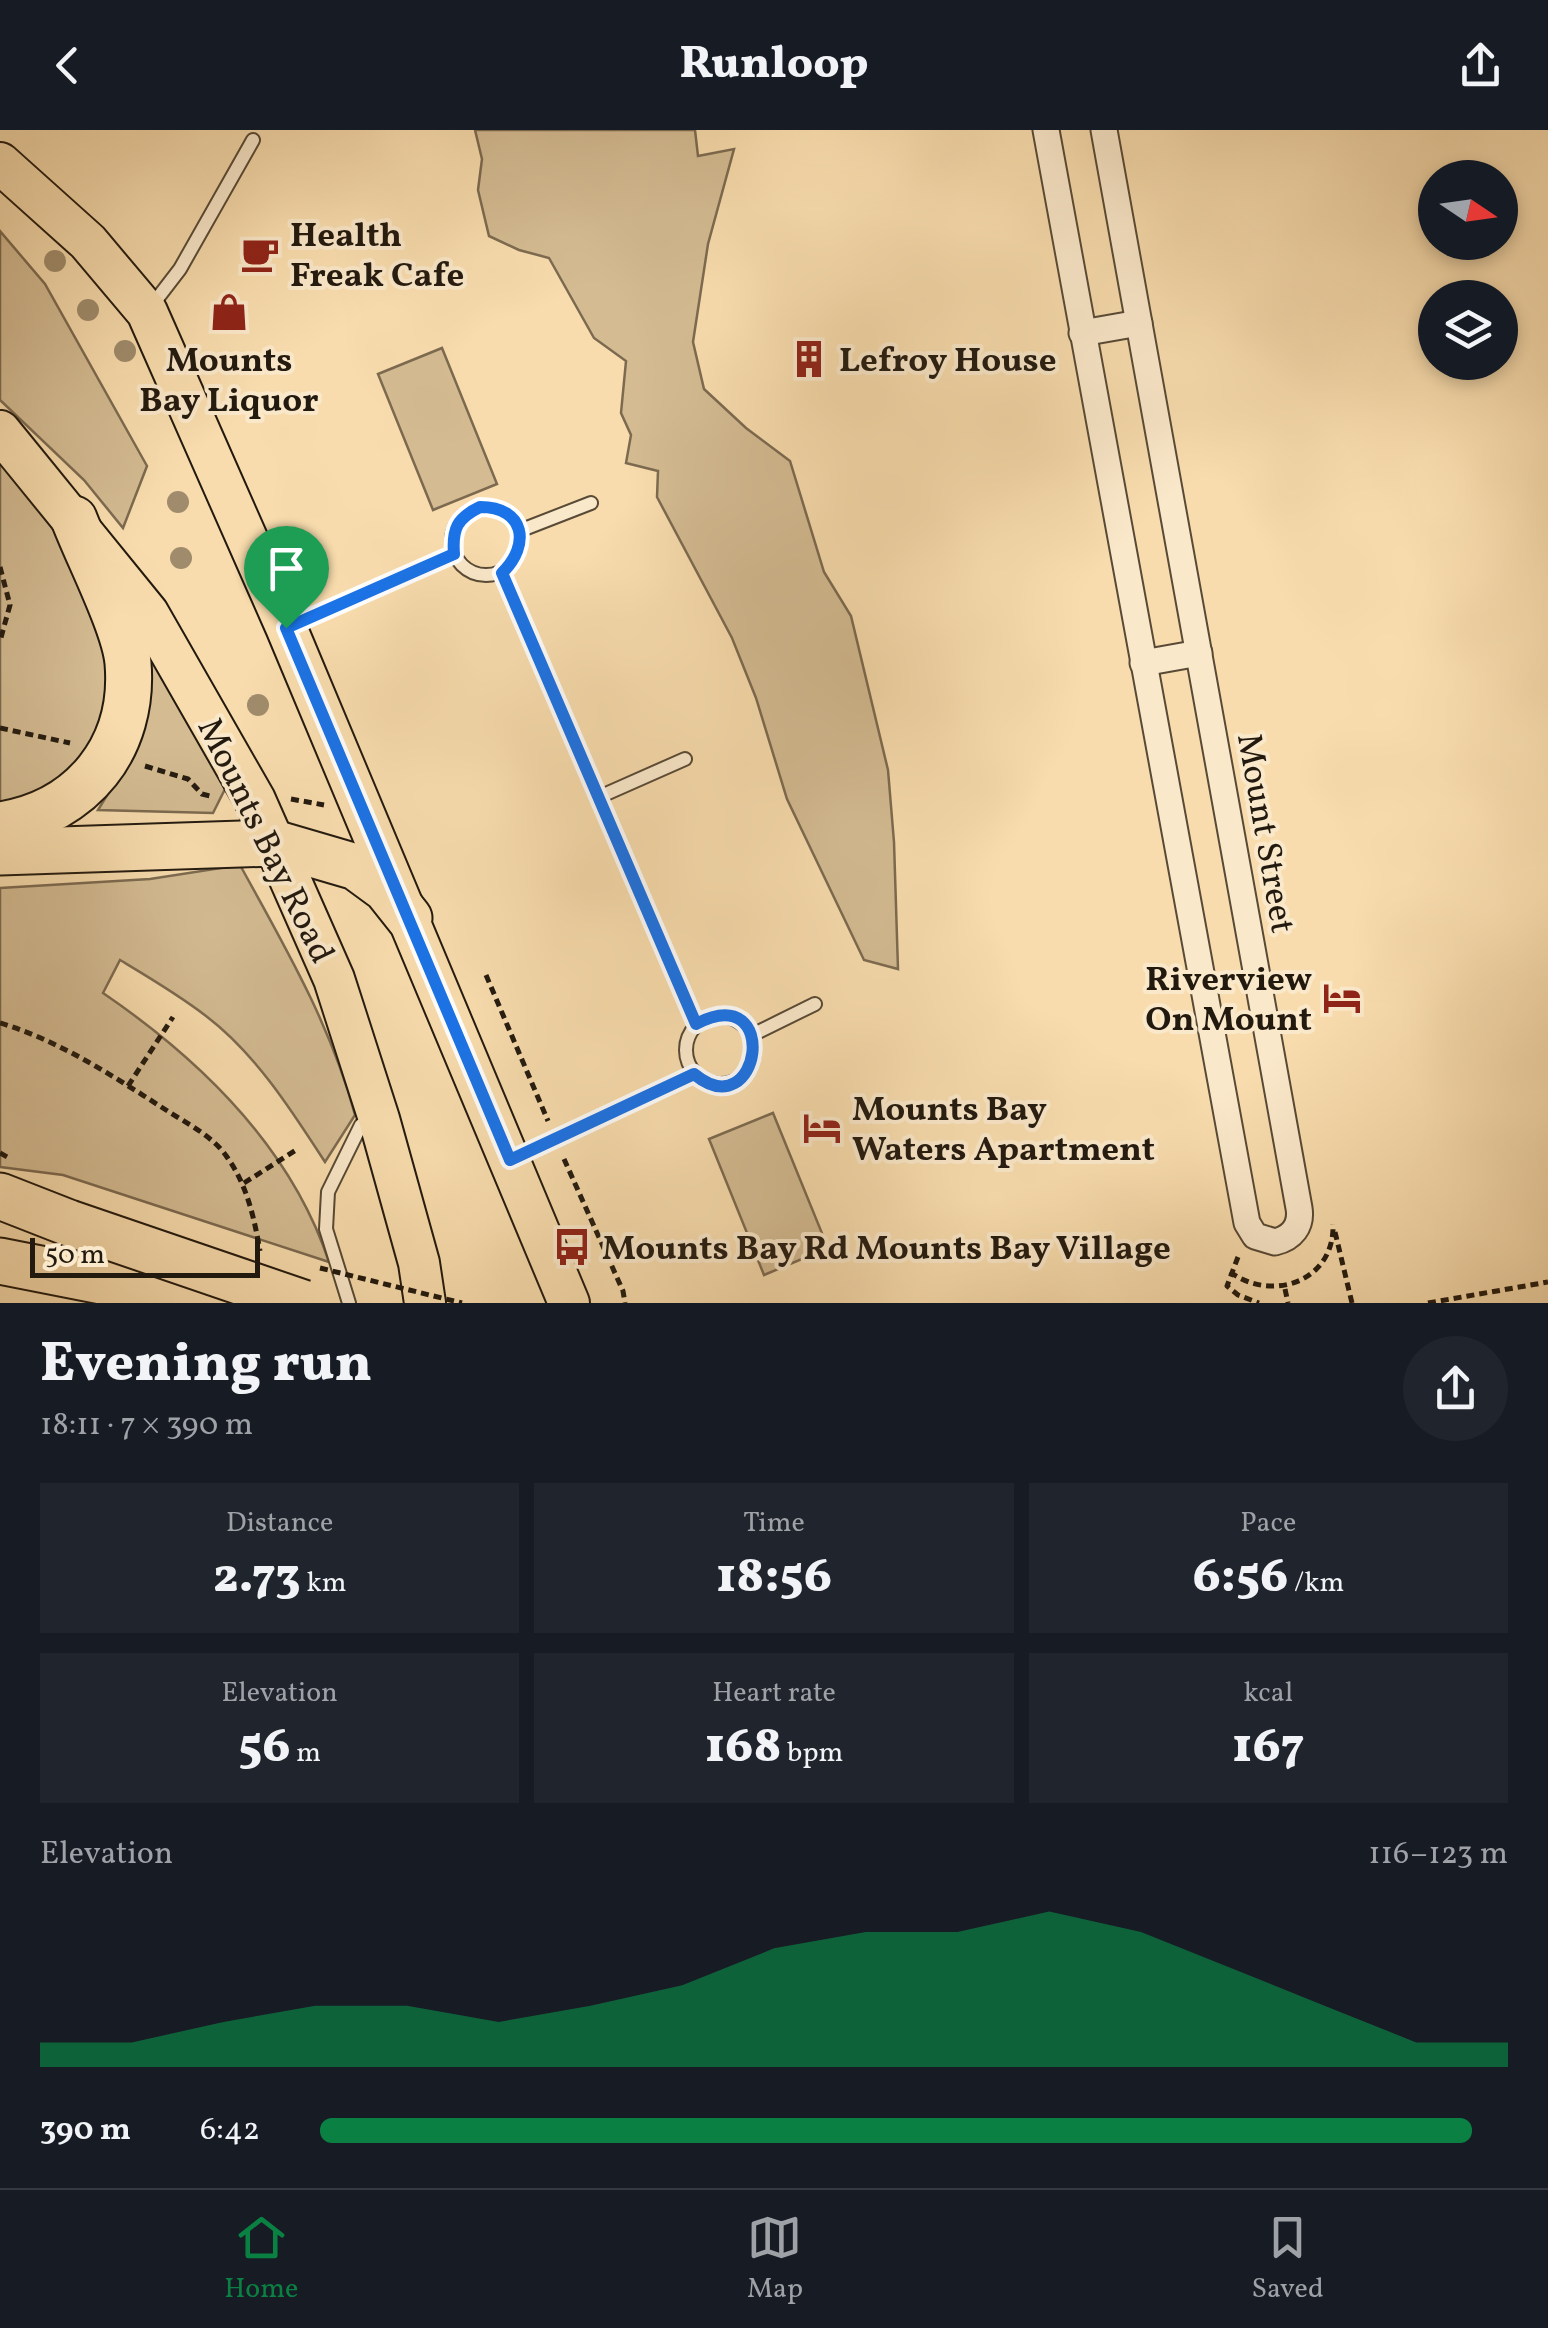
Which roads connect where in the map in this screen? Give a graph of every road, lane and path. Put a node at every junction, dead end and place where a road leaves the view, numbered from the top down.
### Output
1 (1046, 130) edge
2 (1104, 130) edge
3 (252, 140) dead end
4 (0, 163) edge
5 (147, 312) junction
6 (1139, 323) junction
7 (1082, 332) junction
8 (0, 430) edge
9 (591, 503) dead end
10 (74, 519) junction
11 (519, 531) junction
12 (454, 554) junction
13 (0, 566) edge
14 (502, 573) junction
15 (286, 628) junction
16 (0, 641) edge
17 (1198, 653) junction
18 (1143, 663) junction
19 (0, 728) edge
20 (78, 746) dead end
21 (685, 759) dead end
22 (143, 766) dead end
23 (278, 797) dead end
24 (599, 797) junction
25 (215, 798) dead end
26 (325, 805) dead end
27 (0, 825) edge
28 (274, 843) junction
29 (0, 852) edge
30 (409, 918) junction
31 (815, 1004) dead end
32 (174, 1017) dead end
33 (0, 1024) edge
34 (696, 1024) junction
35 (752, 1035) junction
36 (694, 1074) junction
37 (128, 1086) junction
38 (380, 1119) junction
39 (296, 1150) dead end
40 (510, 1160) junction
41 (243, 1184) junction
42 (0, 1196) edge
43 (1266, 1241) junction
44 (0, 1261) edge
45 (263, 1267) dead end
46 (1230, 1272) junction
47 (1546, 1282) edge
48 (1286, 1289) junction
49 (213, 1303) edge
50 (303, 1303) edge
51 (349, 1303) edge
52 (425, 1303) edge
53 (569, 1303) edge
54 (1259, 1303) edge
55 (1288, 1303) edge
56 (1352, 1303) edge
57 (1428, 1303) edge

1 - 7 street
2 - 6 street, Mount Street
3 - 5 lane
4 - 5 main road
5 - 15 main road
6 - 7 street
6 - 17 street, Mount Street
7 - 18 street
8 - 10 main road, Mounts Bay Road
9 - 11 lane
10 - 27 highway
10 - 28 main road, Mounts Bay Road
11 - 12 lane
11 - 14 lane
12 - 14 lane
12 - 15 lane
13 - 16 path
14 - 24 lane
15 - 30 main road
17 - 18 street
17 - 43 street, Mount Street
18 - 43 street
19 - 20 path
21 - 24 lane
22 - 25 path
23 - 26 path
24 - 34 lane
28 - 29 highway
28 - 30 highway
28 - 38 main road, Mounts Bay Road
30 - 40 main road
31 - 35 lane
32 - 37 path
33 - 37 path
34 - 35 lane
34 - 36 lane
35 - 36 lane
36 - 40 lane
37 - 41 path
38 - 51 lane
38 - 52 main road, Mounts Bay Road
39 - 41 path
40 - 53 main road
41 - 45 path
42 - 50 highway, bridge
43 - 46 path
44 - 49 highway
46 - 48 path
46 - 54 path
47 - 57 path
48 - 55 path
48 - 56 path

